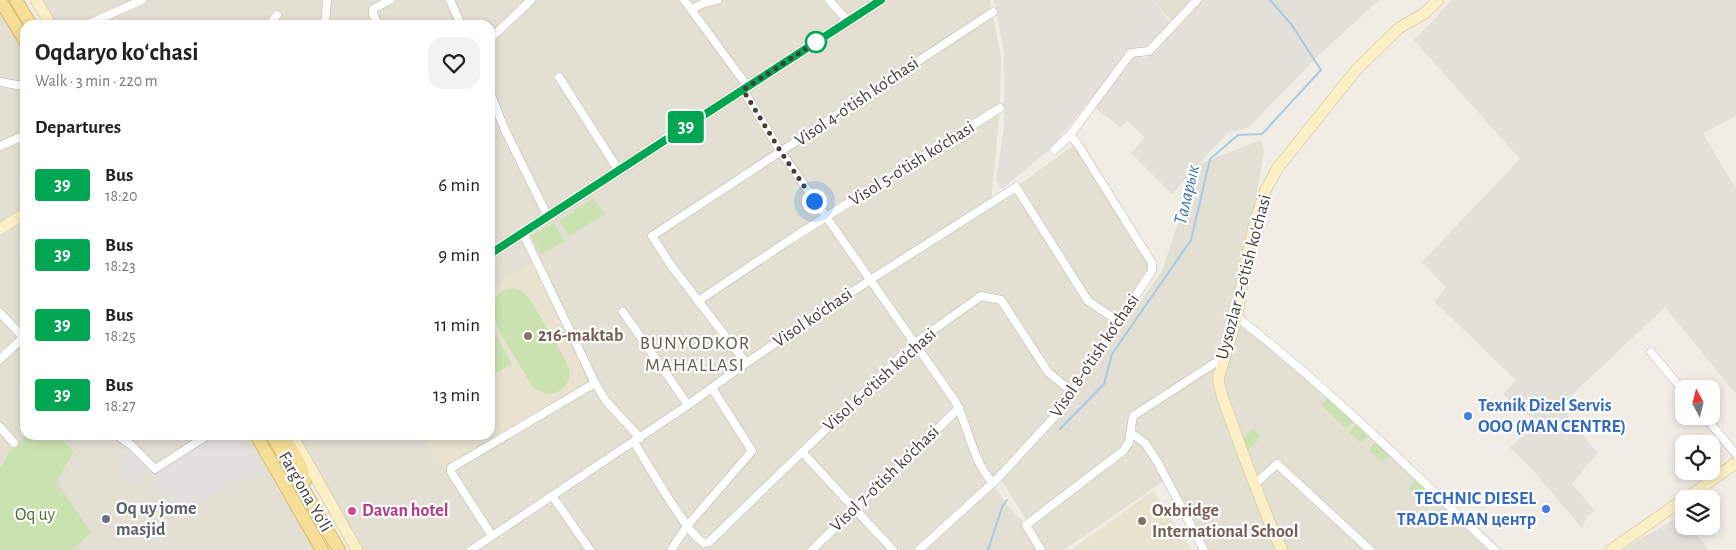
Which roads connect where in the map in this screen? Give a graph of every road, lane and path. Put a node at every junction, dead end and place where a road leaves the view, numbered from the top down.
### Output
1 (0, 0) edge
2 (16, 0) edge
3 (36, 0) edge
4 (142, 0) edge
5 (327, 0) edge
6 (390, 0) edge
7 (450, 0) edge
8 (531, 0) edge
9 (684, 0) edge
10 (717, 0) edge
11 (829, 0) edge
12 (881, 0) edge
13 (1197, 0) edge
14 (1438, 0) edge
15 (692, 10) junction
16 (993, 12) dead end
17 (277, 15) dead end
18 (28, 20) edge
19 (48, 20) edge
20 (97, 20) edge
21 (273, 20) edge
22 (325, 20) edge
23 (376, 20) edge
24 (459, 20) edge
25 (848, 21) junction
26 (20, 33) edge
27 (495, 34) edge
28 (559, 77) dead end
29 (0, 82) edge
30 (20, 86) edge
31 (746, 88) junction
32 (495, 105) edge
33 (1000, 108) dead end
34 (1070, 135) junction
35 (20, 138) edge
36 (0, 146) edge
37 (1054, 150) dead end
38 (781, 152) junction
39 (619, 171) junction
40 (20, 217) edge
41 (548, 217) junction
42 (826, 217) junction
43 (0, 229) edge
44 (523, 233) junction
45 (495, 251) edge
46 (870, 280) junction
47 (698, 301) junction
48 (623, 312) dead end
49 (0, 313) edge
50 (1237, 317) junction
51 (1118, 321) junction
52 (20, 333) edge
53 (20, 341) edge
54 (915, 343) junction
55 (1651, 352) dead end
56 (1224, 357) junction
57 (0, 359) edge
58 (746, 363) junction
59 (1675, 381) edge
60 (595, 384) junction
61 (712, 388) junction
62 (1073, 393) junction
63 (688, 405) junction
64 (959, 408) junction
65 (1712, 425) edge
66 (0, 427) edge
67 (1131, 433) junction
68 (124, 440) edge
69 (200, 440) edge
70 (259, 440) edge
71 (275, 440) edge
72 (286, 440) edge
73 (295, 440) edge
74 (637, 440) junction
75 (14, 443) dead end
76 (802, 452) junction
77 (1736, 454) edge
78 (1736, 463) edge
79 (992, 482) junction
80 (1255, 484) junction
81 (1697, 490) edge
82 (552, 497) junction
83 (313, 505) junction
84 (1675, 505) edge
85 (854, 509) junction
86 (687, 526) junction
87 (492, 536) junction
88 (322, 550) edge
89 (339, 550) edge
90 (357, 550) edge
91 (471, 550) edge
92 (590, 550) edge
93 (671, 550) edge
94 (812, 550) edge
95 (893, 550) edge
96 (919, 550) edge
97 (1040, 550) edge
98 (1204, 550) edge
99 (1282, 550) edge
100 (1370, 550) edge
101 (1495, 550) edge
102 (1611, 550) edge

1 - 26 main road
2 - 18 main road
3 - 19 street
4 - 20 street
5 - 22 street
6 - 23 street
7 - 24 street
8 - 27 street
9 - 15 street
10 - 15 street
11 - 25 street
12 - 25 street
13 - 34 street
14 - 50 street, Uysozlar 2-o'tish ko'chasi
15 - 31 street
16 - 38 street, Visol 4-o'tish ko'chasi
17 - 21 street
25 - 31 street
28 - 39 street
29 - 30 street
31 - 38 street
31 - 39 street
32 - 41 street
33 - 42 street, Visol 5-o'tish ko'chasi
34 - 37 street
34 - 51 street, Visol 8-o'tish ko'chasi
35 - 36 street
38 - 42 street
38 - 47 street, Visol 4-o'tish ko'chasi
39 - 41 street
40 - 43 street
41 - 44 street
42 - 46 street
42 - 47 street, Visol 5-o'tish ko'chasi
44 - 45 street
44 - 60 street
46 - 51 street, Visol ko'chasi
46 - 54 street
46 - 58 street, Visol ko'chasi
47 - 58 street, Visol 4-o'tish ko'chasi
48 - 63 street
49 - 52 street
50 - 56 street, Uysozlar 2-o'tish ko'chasi
50 - 101 street
51 - 62 street, Visol 8-o'tish ko'chasi
53 - 57 street
54 - 62 street, Visol 6-o'tish ko'chasi
54 - 64 street
54 - 76 street, Visol 6-o'tish ko'chasi
55 - 59 street
56 - 67 street
56 - 80 street, Uysozlar 2-o'tish ko'chasi
58 - 61 street, Visol ko'chasi
60 - 74 street
60 - 87 street
61 - 63 street, Visol ko'chasi
61 - 86 street
62 - 79 street, Visol 8-o'tish ko'chasi
63 - 74 street, Visol ko'chasi
64 - 79 street
64 - 85 street, Visol 7-o'tish ko'chasi
65 - 77 street
66 - 75 street
67 - 97 street
67 - 98 street
68 - 69 street
70 - 88 main road, Farg'ona Yo'li
71 - 83 main road, Farg'ona Yo'li
72 - 83 main road
73 - 90 street, Farg'ona Yo'li
74 - 82 street, Visol ko'chasi
74 - 86 street
76 - 85 street
76 - 86 street, Visol 6-o'tish ko'chasi
78 - 81 street
79 - 96 street, Visol 8-o'tish ko'chasi
80 - 99 street, Uysozlar 2-o'tish ko'chasi
80 - 100 street
82 - 87 street, Visol ko'chasi
82 - 92 street
83 - 89 main road, Farg'ona Yo'li
84 - 102 street
85 - 94 street, Visol 7-o'tish ko'chasi
85 - 95 street
86 - 93 street
87 - 91 street, Visol ko'chasi

